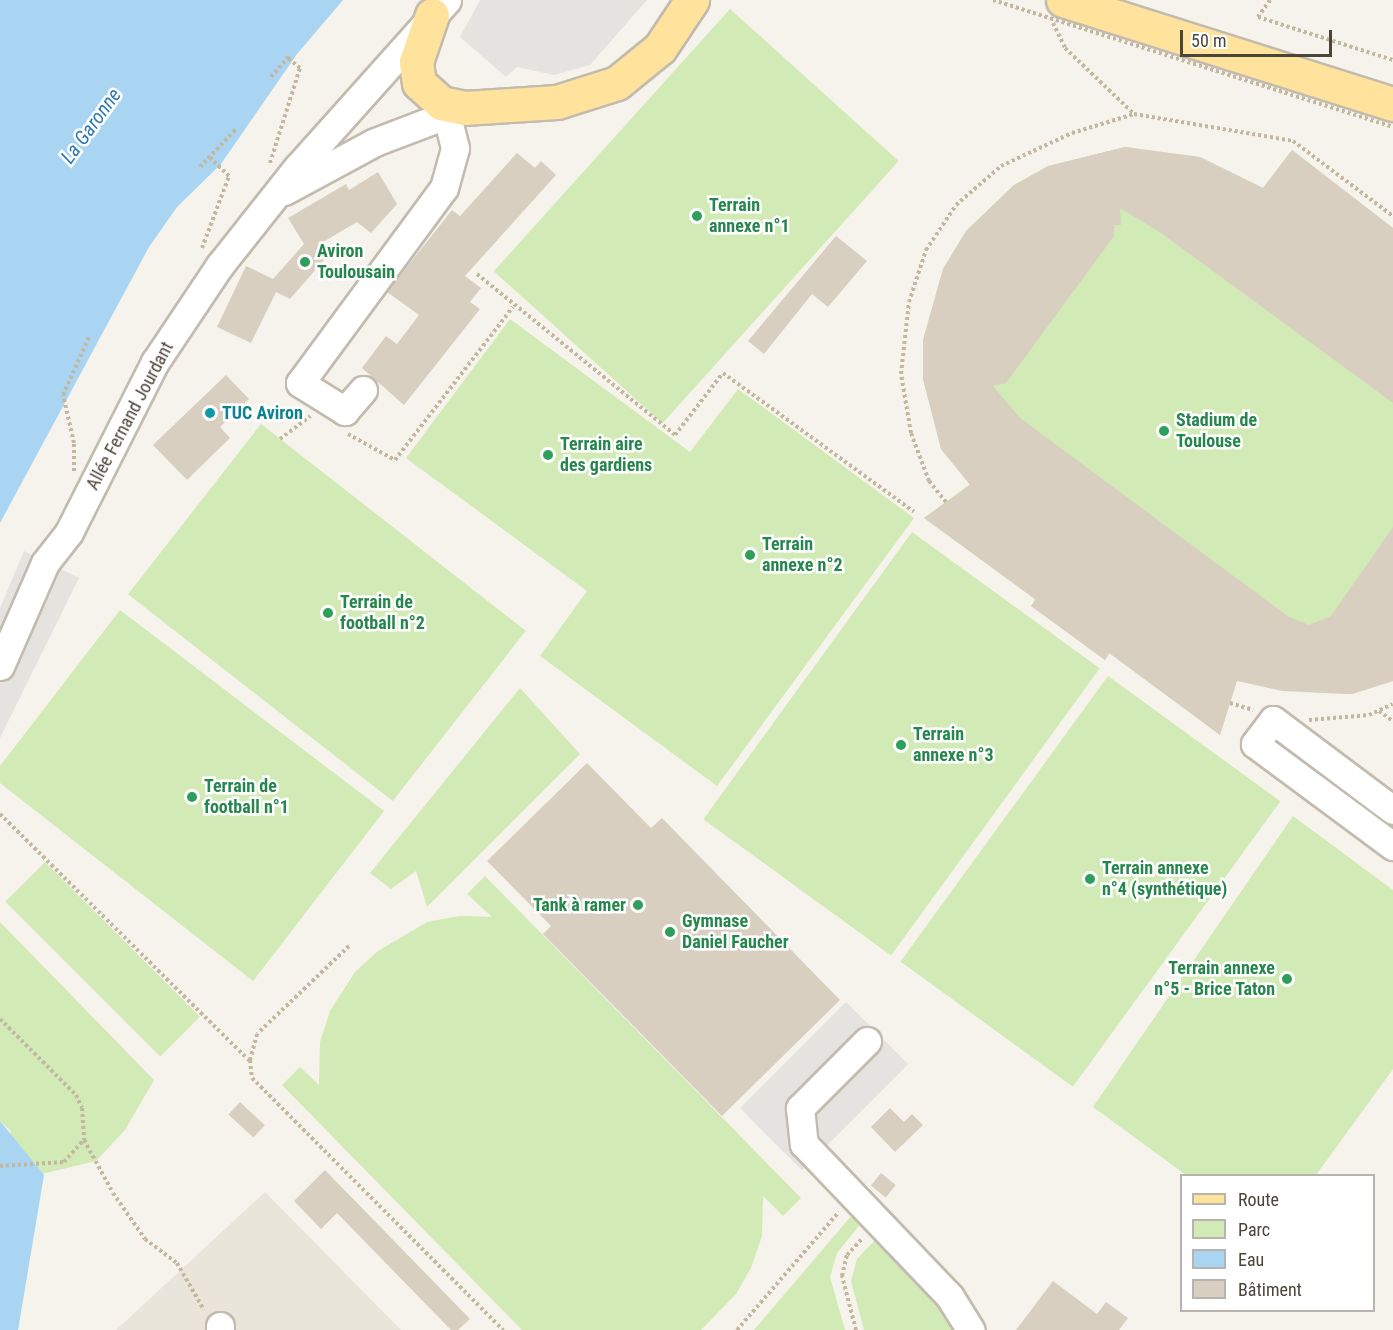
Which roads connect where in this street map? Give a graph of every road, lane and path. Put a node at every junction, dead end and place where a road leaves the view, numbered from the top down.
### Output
1 (692, 0) edge
2 (993, 0) edge
3 (1270, 0) edge
4 (1055, 5) edge
5 (439, 8) edge
6 (1393, 60) edge
7 (272, 76) dead end
8 (1393, 104) edge
9 (455, 111) junction
10 (1134, 114) junction
11 (1393, 127) edge
12 (237, 128) dead end
13 (209, 157) junction
14 (200, 167) dead end
15 (284, 190) junction
16 (1393, 216) edge
17 (215, 273) junction
18 (477, 274) dead end
19 (513, 307) junction
20 (90, 335) dead end
21 (363, 390) dead end
22 (313, 414) dead end
23 (344, 431) dead end
24 (280, 439) dead end
25 (87, 497) junction
26 (946, 502) dead end
27 (914, 512) dead end
28 (0, 666) edge
29 (1230, 703) dead end
30 (1393, 704) edge
31 (1378, 711) junction
32 (1260, 712) dead end
33 (1302, 720) dead end
34 (1393, 721) edge
35 (1393, 810) edge
36 (0, 814) edge
37 (1393, 846) edge
38 (349, 946) dead end
39 (0, 1019) edge
40 (867, 1041) dead end
41 (250, 1060) junction
42 (84, 1140) junction
43 (0, 1166) edge
44 (853, 1195) junction
45 (877, 1222) junction
46 (220, 1328) edge
47 (503, 1330) edge
48 (737, 1330) edge
49 (856, 1330) edge
50 (971, 1330) edge

1 - 9 main road
2 - 11 path, bridge
3 - 6 path
4 - 8 main road
4 - 10 path
5 - 9 main road
5 - 15 street, Allée Fernand Jourdant
7 - 15 path
9 - 15 street, Allée Fernand Jourdant
9 - 21 street
10 - 16 path
10 - 26 path
12 - 13 path
13 - 14 path
13 - 17 path
15 - 17 street, Allée Fernand Jourdant
17 - 25 street, Allée Fernand Jourdant
18 - 19 path
19 - 23 path
19 - 27 path
20 - 25 path
22 - 24 path
25 - 28 street, Allée Fernand Jourdant
29 - 32 path
30 - 31 path
31 - 33 path
31 - 34 path
35 - 37 street
36 - 41 path
38 - 41 path
39 - 42 path
40 - 44 street
41 - 47 path
42 - 43 path
42 - 46 path
44 - 45 street
44 - 48 path
45 - 49 path
45 - 50 street

